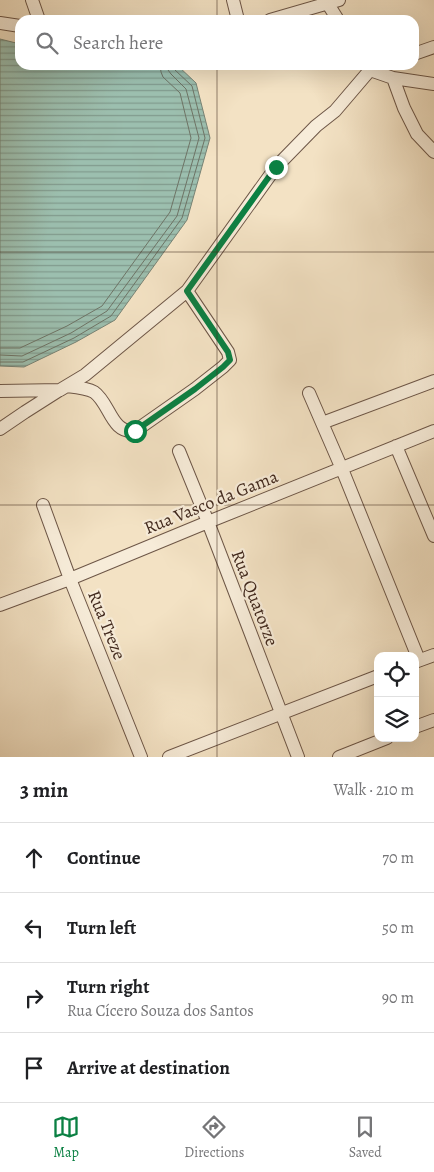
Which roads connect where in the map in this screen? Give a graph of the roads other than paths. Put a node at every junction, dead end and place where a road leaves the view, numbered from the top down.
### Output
1 (32, 0) edge
2 (233, 0) edge
3 (331, 1) edge
4 (37, 15) edge
5 (237, 15) edge
6 (286, 15) edge
7 (336, 15) edge
8 (0, 23) edge
9 (15, 25) edge
10 (434, 47) edge
11 (419, 52) edge
12 (366, 70) edge
13 (375, 70) edge
14 (393, 78) junction
15 (434, 84) edge
16 (434, 152) edge
17 (187, 291) junction
18 (434, 380) edge
19 (64, 388) junction
20 (0, 391) edge
21 (309, 393) dead end
22 (322, 423) junction
23 (0, 429) edge
24 (434, 431) edge
25 (396, 446) junction
26 (179, 451) dead end
27 (342, 469) junction
28 (43, 505) dead end
29 (208, 522) junction
30 (434, 536) edge
31 (70, 579) junction
32 (0, 605) edge
33 (413, 652) edge
34 (434, 654) edge
35 (419, 660) edge
36 (374, 678) edge
37 (281, 714) junction
38 (434, 720) edge
39 (419, 726) edge
40 (377, 742) edge
41 (141, 757) edge
42 (169, 757) edge
43 (298, 757) edge
44 (339, 757) edge

1 - 4 street
2 - 5 street
3 - 6 street
3 - 7 street
8 - 9 street
10 - 11 street
12 - 17 street
13 - 14 street
14 - 15 street
14 - 16 street
17 - 19 street
17 - 19 street
18 - 22 street
19 - 20 street
19 - 23 street
21 - 22 street
22 - 27 street
24 - 25 street, Rua Vasco da Gama
25 - 27 street, Rua Vasco da Gama
25 - 30 street
26 - 29 street, Rua Quatorze
27 - 29 street, Rua Vasco da Gama
27 - 33 street
28 - 31 street, Rua Treze
29 - 31 street, Rua Vasco da Gama
29 - 37 street, Rua Quatorze
31 - 32 street, Rua Vasco da Gama
31 - 41 street, Rua Treze
34 - 35 street
36 - 37 street
37 - 42 street
37 - 43 street, Rua Quatorze
38 - 39 street
40 - 44 street

